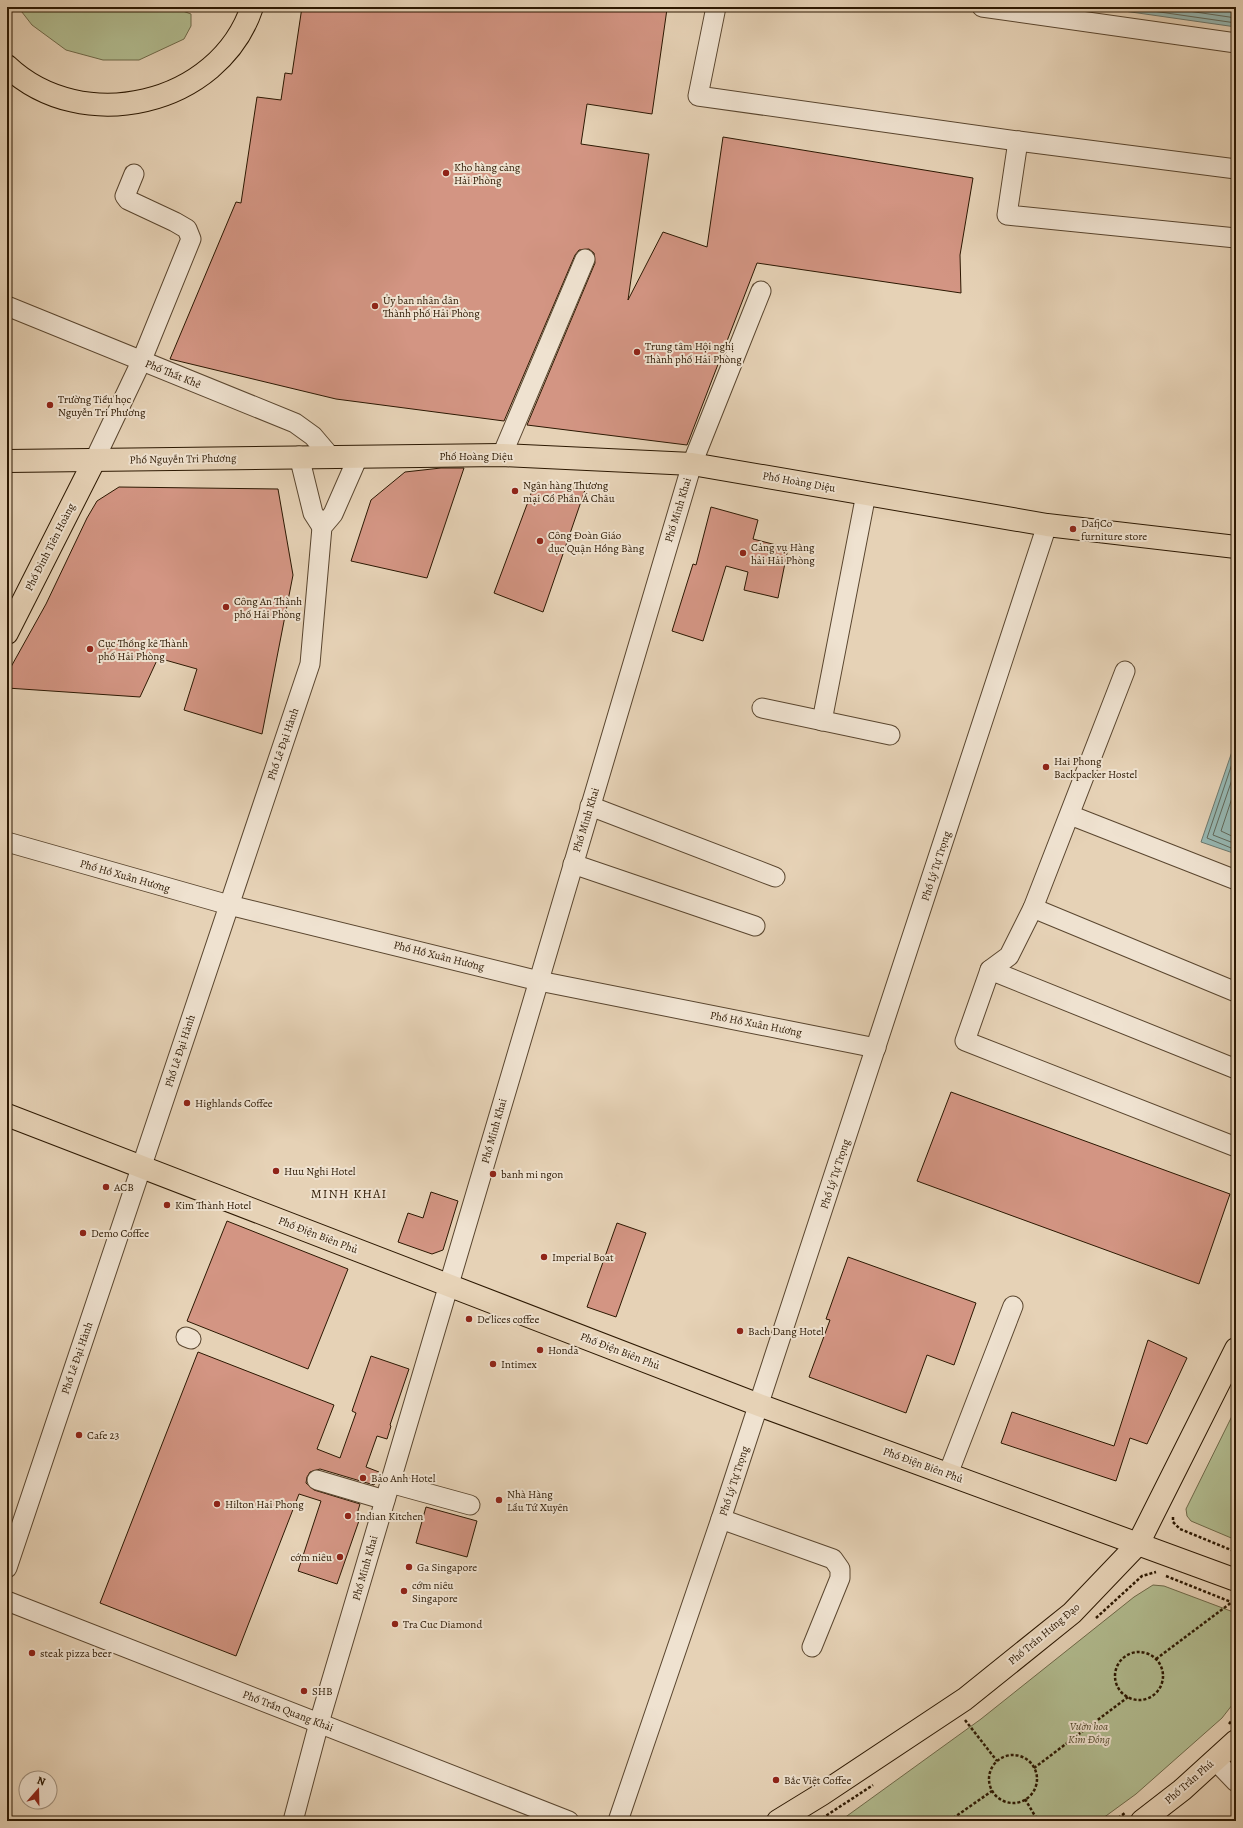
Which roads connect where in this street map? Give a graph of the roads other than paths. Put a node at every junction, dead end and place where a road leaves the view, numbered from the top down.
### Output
1 (239, 7) edge
2 (252, 7) edge
3 (716, 7) edge
4 (982, 7) edge
5 (1236, 43) edge
6 (7, 60) edge
7 (7, 66) edge
8 (1018, 141) junction
9 (1236, 169) edge
10 (134, 174) dead end
11 (1236, 238) edge
12 (585, 259) dead end
13 (761, 291) dead end
14 (7, 306) edge
15 (141, 362) junction
16 (502, 455) junction
17 (299, 456) junction
18 (330, 456) junction
19 (358, 457) junction
20 (7, 461) edge
21 (94, 461) junction
22 (692, 464) junction
23 (866, 494) junction
24 (1047, 524) junction
25 (322, 527) junction
26 (1236, 547) edge
27 (7, 633) edge
28 (1126, 671) dead end
29 (762, 708) dead end
30 (822, 721) junction
31 (890, 734) dead end
32 (590, 806) junction
33 (1070, 815) junction
34 (7, 842) edge
35 (573, 864) junction
36 (775, 877) dead end
37 (1236, 880) edge
38 (229, 905) junction
39 (1033, 908) junction
40 (755, 926) dead end
41 (990, 970) junction
42 (538, 981) junction
43 (1236, 992) edge
44 (876, 1048) junction
45 (1236, 1069) edge
46 (7, 1115) edge
47 (1236, 1147) edge
48 (141, 1168) junction
49 (449, 1285) junction
50 (1013, 1306) dead end
51 (1236, 1349) edge
52 (759, 1405) junction
53 (948, 1474) junction
54 (317, 1480) dead end
55 (388, 1491) junction
56 (470, 1505) dead end
57 (721, 1519) junction
58 (1138, 1544) junction
59 (7, 1568) edge
60 (1236, 1580) edge
61 (7, 1601) edge
62 (812, 1647) dead end
63 (319, 1723) junction
64 (1236, 1741) edge
65 (1215, 1760) junction
66 (1236, 1782) edge
67 (293, 1821) edge
68 (569, 1821) edge
69 (618, 1821) edge
70 (778, 1821) edge
71 (1142, 1821) edge

1 - 6 main road
2 - 7 main road
3 - 8 street
4 - 5 street
8 - 9 street
8 - 11 street
10 - 15 street
12 - 16 street
13 - 22 street, Phố Minh Khai
14 - 15 street, Phố Thất Khê
15 - 18 street, Phố Thất Khê
15 - 21 street
16 - 19 main road, Phố Hoàng Diệu
16 - 22 main road, Phố Hoàng Diệu
17 - 18 main road, Phố Nguyễn Tri Phương
17 - 21 main road, Phố Nguyễn Tri Phương
17 - 25 street
18 - 19 main road, Phố Nguyễn Tri Phương
19 - 25 street
20 - 21 main road, Phố Nguyễn Tri Phương
21 - 27 main road, Phố Đinh Tiên Hoàng
22 - 23 main road, Phố Hoàng Diệu
22 - 32 street, Phố Minh Khai
23 - 24 main road, Phố Hoàng Diệu
23 - 30 street
24 - 26 main road, Phố Hoàng Diệu
24 - 44 street, Phố Lý Tự Trọng
25 - 38 street, Phố Lê Đại Hành
28 - 33 street
29 - 30 street
30 - 31 street
32 - 35 street, Phố Minh Khai
32 - 36 street
33 - 37 street
33 - 39 street
34 - 38 street, Phố Hồ Xuân Hương
35 - 40 street
35 - 42 street, Phố Minh Khai
38 - 42 street, Phố Hồ Xuân Hương
38 - 48 street, Phố Lê Đại Hành
39 - 41 street
39 - 43 street
41 - 45 street
41 - 47 street
42 - 44 street, Phố Hồ Xuân Hương
42 - 49 street, Phố Minh Khai
44 - 52 street, Phố Lý Tự Trọng
46 - 48 main road, Phố Điện Biên Phủ
48 - 49 main road, Phố Điện Biên Phủ
48 - 59 street, Phố Lê Đại Hành
49 - 52 main road, Phố Điện Biên Phủ
49 - 55 street, Phố Minh Khai
50 - 53 street
51 - 58 main road, Phố Trần Hưng Đạo
52 - 53 main road, Phố Điện Biên Phủ
52 - 57 street, Phố Lý Tự Trọng
53 - 58 main road, Phố Điện Biên Phủ
54 - 55 street
55 - 56 street
55 - 63 street, Phố Minh Khai
57 - 62 street
57 - 69 street, Phố Lý Tự Trọng
58 - 60 main road, Phố Điện Biên Phủ
58 - 70 main road, Phố Trần Hưng Đạo
61 - 63 street, Phố Trần Quang Khải
63 - 67 street, Phố Minh Khai
63 - 68 street, Phố Trần Quang Khải
64 - 65 main road, Phố Trần Phú
65 - 66 street
65 - 71 main road, Phố Trần Phú

